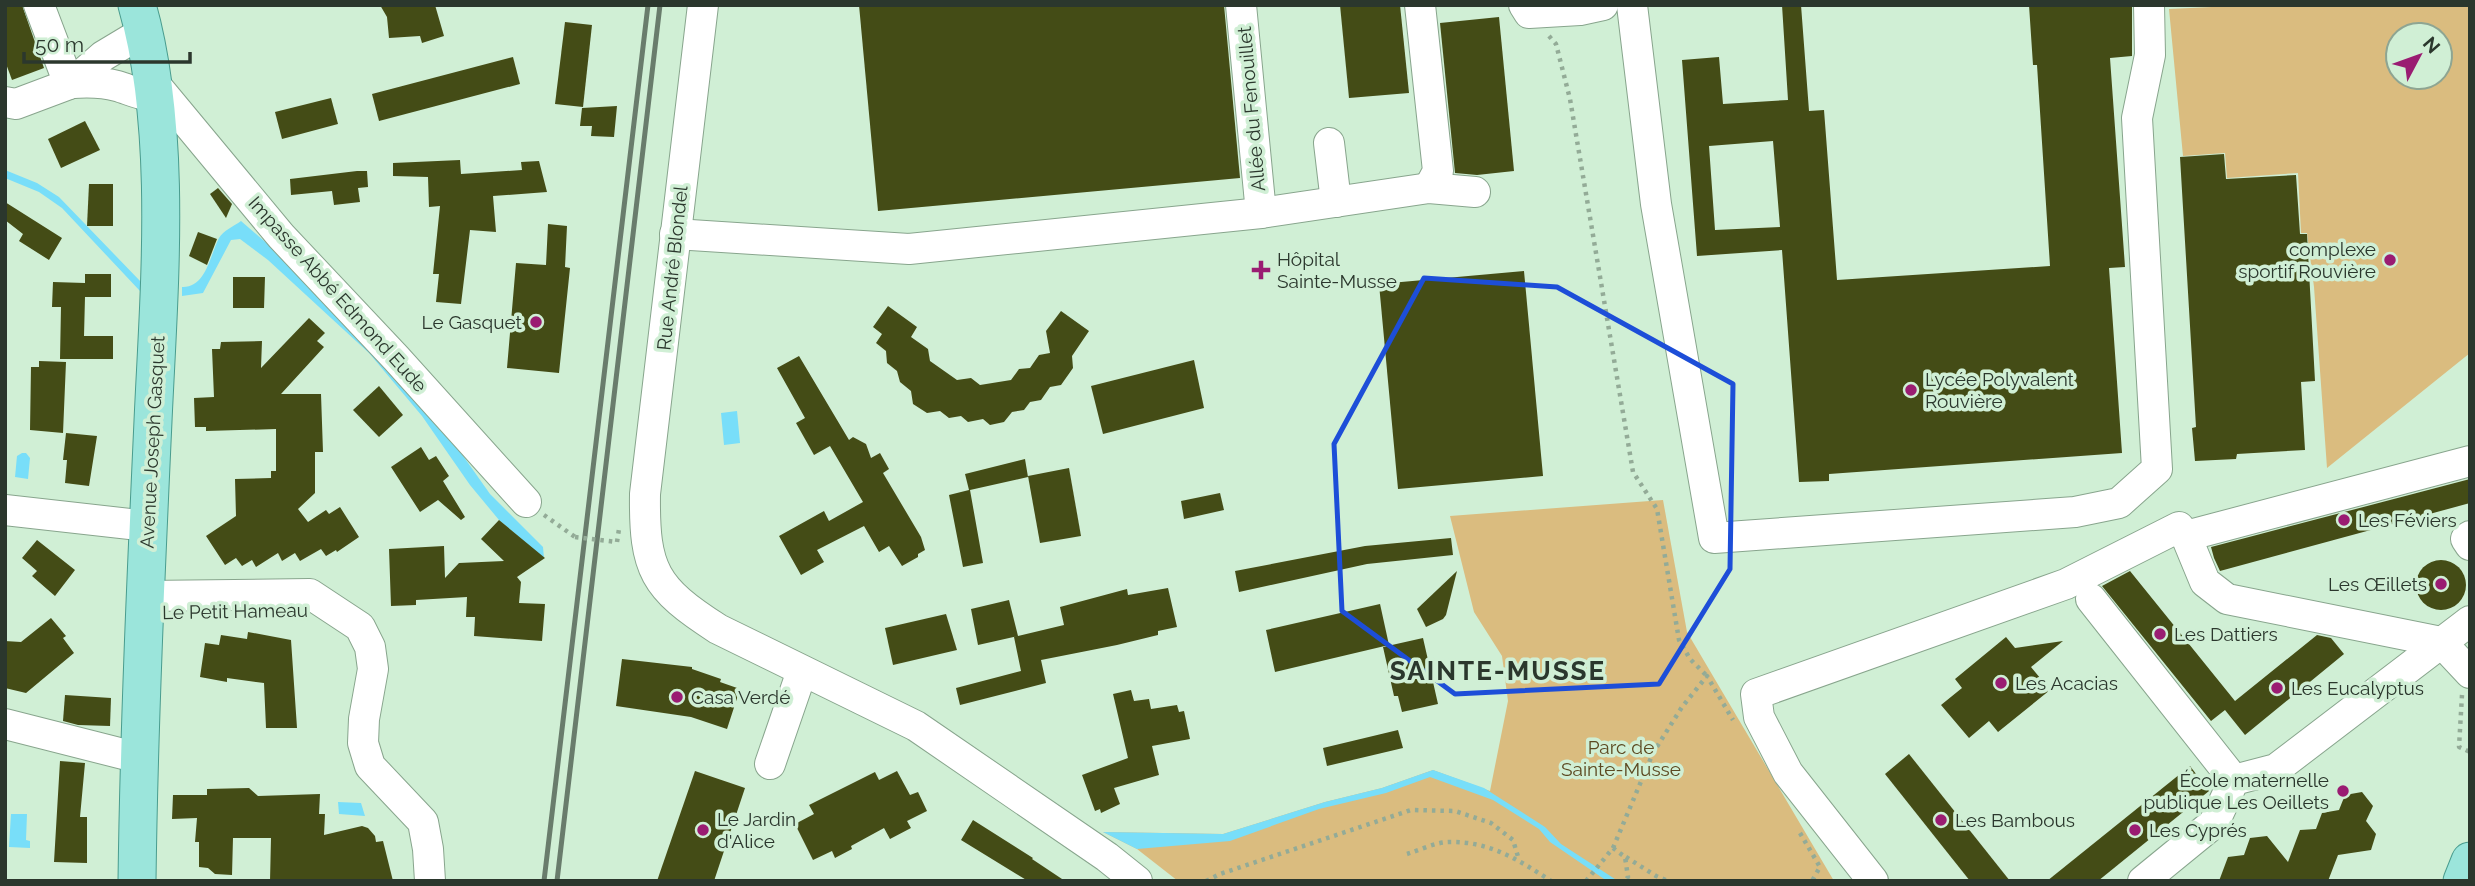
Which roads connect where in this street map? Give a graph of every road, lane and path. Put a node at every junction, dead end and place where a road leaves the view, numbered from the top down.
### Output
1 (39, 5) edge
2 (703, 5) edge
3 (1241, 5) edge
4 (1420, 5) edge
5 (1632, 5) edge
6 (2149, 5) edge
7 (1591, 7) edge
8 (1526, 9) edge
9 (140, 19) edge
10 (71, 83) junction
11 (154, 89) junction
12 (5, 102) edge
13 (1323, 151) dead end
14 (1429, 188) junction
15 (1475, 192) dead end
16 (1330, 202) junction
17 (1261, 214) junction
18 (675, 234) junction
19 (2470, 461) edge
20 (526, 502) joint
21 (5, 510) edge
22 (148, 526) junction
23 (631, 536) junction
24 (2186, 536) junction
25 (2470, 536) edge
26 (2470, 545) edge
27 (2091, 599) dead end
28 (145, 604) junction
29 (2470, 621) edge
30 (2441, 642) junction
31 (2113, 659) dead end
32 (802, 671) junction
33 (2469, 672) edge
34 (1707, 676) junction
35 (1735, 723) dead end
36 (5, 724) edge
37 (2470, 752) edge
38 (139, 758) junction
39 (770, 764) dead end
40 (2229, 788) junction
41 (1799, 831) dead end
42 (1614, 848) junction
43 (1407, 854) dead end
44 (1625, 857) junction
45 (1519, 860) junction
46 (2470, 862) edge
47 (1627, 879) edge
48 (1586, 880) edge
49 (138, 881) edge
50 (430, 881) edge
51 (1137, 881) edge
52 (1206, 881) edge
53 (1551, 881) edge
54 (1668, 881) edge
55 (1812, 881) edge
56 (1873, 881) edge
57 (2143, 881) edge
58 (2462, 881) edge

1 - 10 street
2 - 18 street, Rue André Blondel
3 - 17 street, Allée du Fenouillet
4 - 14 street
5 - 6 street
7 - 8 street
8 - 34 path
9 - 10 street
9 - 11 main road, Avenue Joseph Gasquet
10 - 11 street
10 - 12 street
11 - 20 street, Impasse Abbé Edmond Eude
11 - 22 main road, Avenue Joseph Gasquet
13 - 16 street
14 - 15 street
14 - 16 street
16 - 17 street
17 - 18 street
18 - 23 street, Rue André Blondel
19 - 24 street
20 - 23 path, bridge
21 - 22 street
22 - 28 main road, Avenue Joseph Gasquet
23 - 32 street, Rue André Blondel
24 - 30 street
24 - 56 street
25 - 26 street
27 - 40 street
28 - 38 main road, Avenue Joseph Gasquet
28 - 50 street, Le Petit Hameau
29 - 30 street
30 - 33 street
30 - 40 street
31 - 40 street
32 - 39 street
32 - 51 street, Rue André Blondel
33 - 37 path
34 - 35 path
34 - 42 path
36 - 38 street
38 - 49 main road, Avenue Joseph Gasquet
40 - 57 street
41 - 55 path
42 - 44 path
42 - 48 path
43 - 45 path
44 - 47 path
44 - 54 path
45 - 52 path
45 - 53 path
46 - 58 main road

